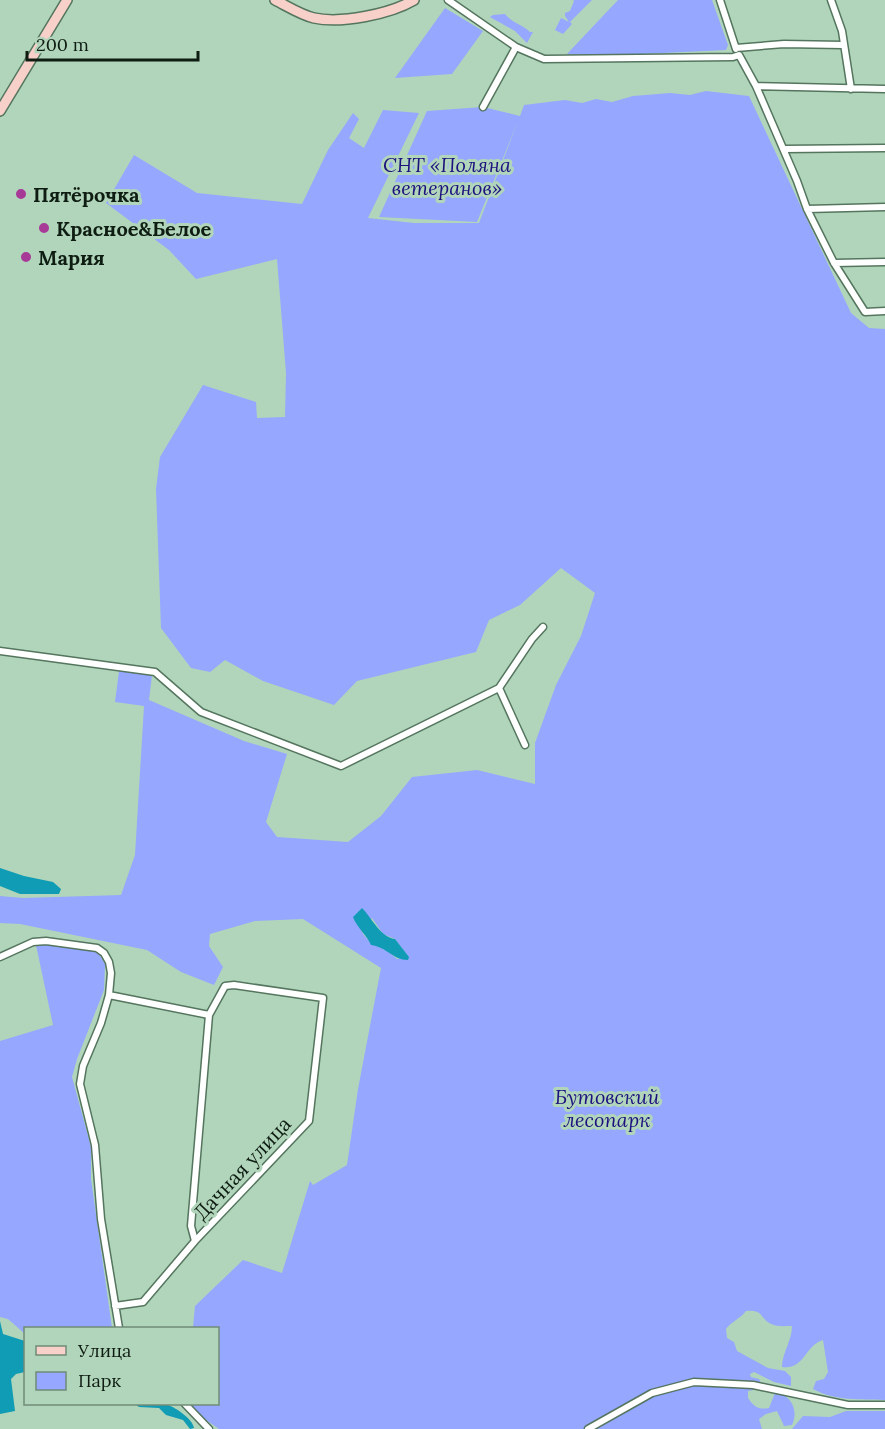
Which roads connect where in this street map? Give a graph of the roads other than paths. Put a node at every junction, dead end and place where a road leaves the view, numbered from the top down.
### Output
1 (67, 0) edge
2 (275, 0) edge
3 (414, 0) edge
4 (448, 0) edge
5 (720, 0) edge
6 (831, 0) edge
7 (843, 45) junction
8 (516, 47) junction
9 (736, 48) junction
10 (739, 55) junction
11 (756, 86) junction
12 (851, 89) junction
13 (885, 89) edge
14 (483, 107) dead end
15 (0, 111) edge
16 (885, 148) edge
17 (784, 149) junction
18 (885, 207) edge
19 (807, 209) junction
20 (885, 262) edge
21 (834, 263) junction
22 (885, 311) edge
23 (543, 627) dead end
24 (0, 651) edge
25 (498, 688) junction
26 (525, 745) dead end
27 (0, 957) edge
28 (109, 995) junction
29 (209, 1015) junction
30 (195, 1241) junction
31 (116, 1306) junction
32 (119, 1327) edge
33 (186, 1405) edge
34 (885, 1406) edge
35 (203, 1424) junction
36 (197, 1429) edge
37 (209, 1429) edge
38 (588, 1429) edge

1 - 15 street
2 - 3 street
4 - 8 street
5 - 9 street
6 - 7 street
7 - 9 street
7 - 12 street
8 - 10 street
8 - 14 street
9 - 10 street
10 - 11 street
11 - 12 street
11 - 17 street
12 - 13 street
16 - 17 street
17 - 19 street
18 - 19 street
19 - 21 street
20 - 21 street
21 - 22 street
23 - 25 street
24 - 25 street
25 - 26 street
27 - 28 street
28 - 29 street
28 - 31 street
29 - 30 street, Дачная улица
29 - 30 street, Дачная улица
30 - 31 street, Дачная улица
31 - 32 street
33 - 35 street
34 - 38 street
35 - 36 street
35 - 37 street

